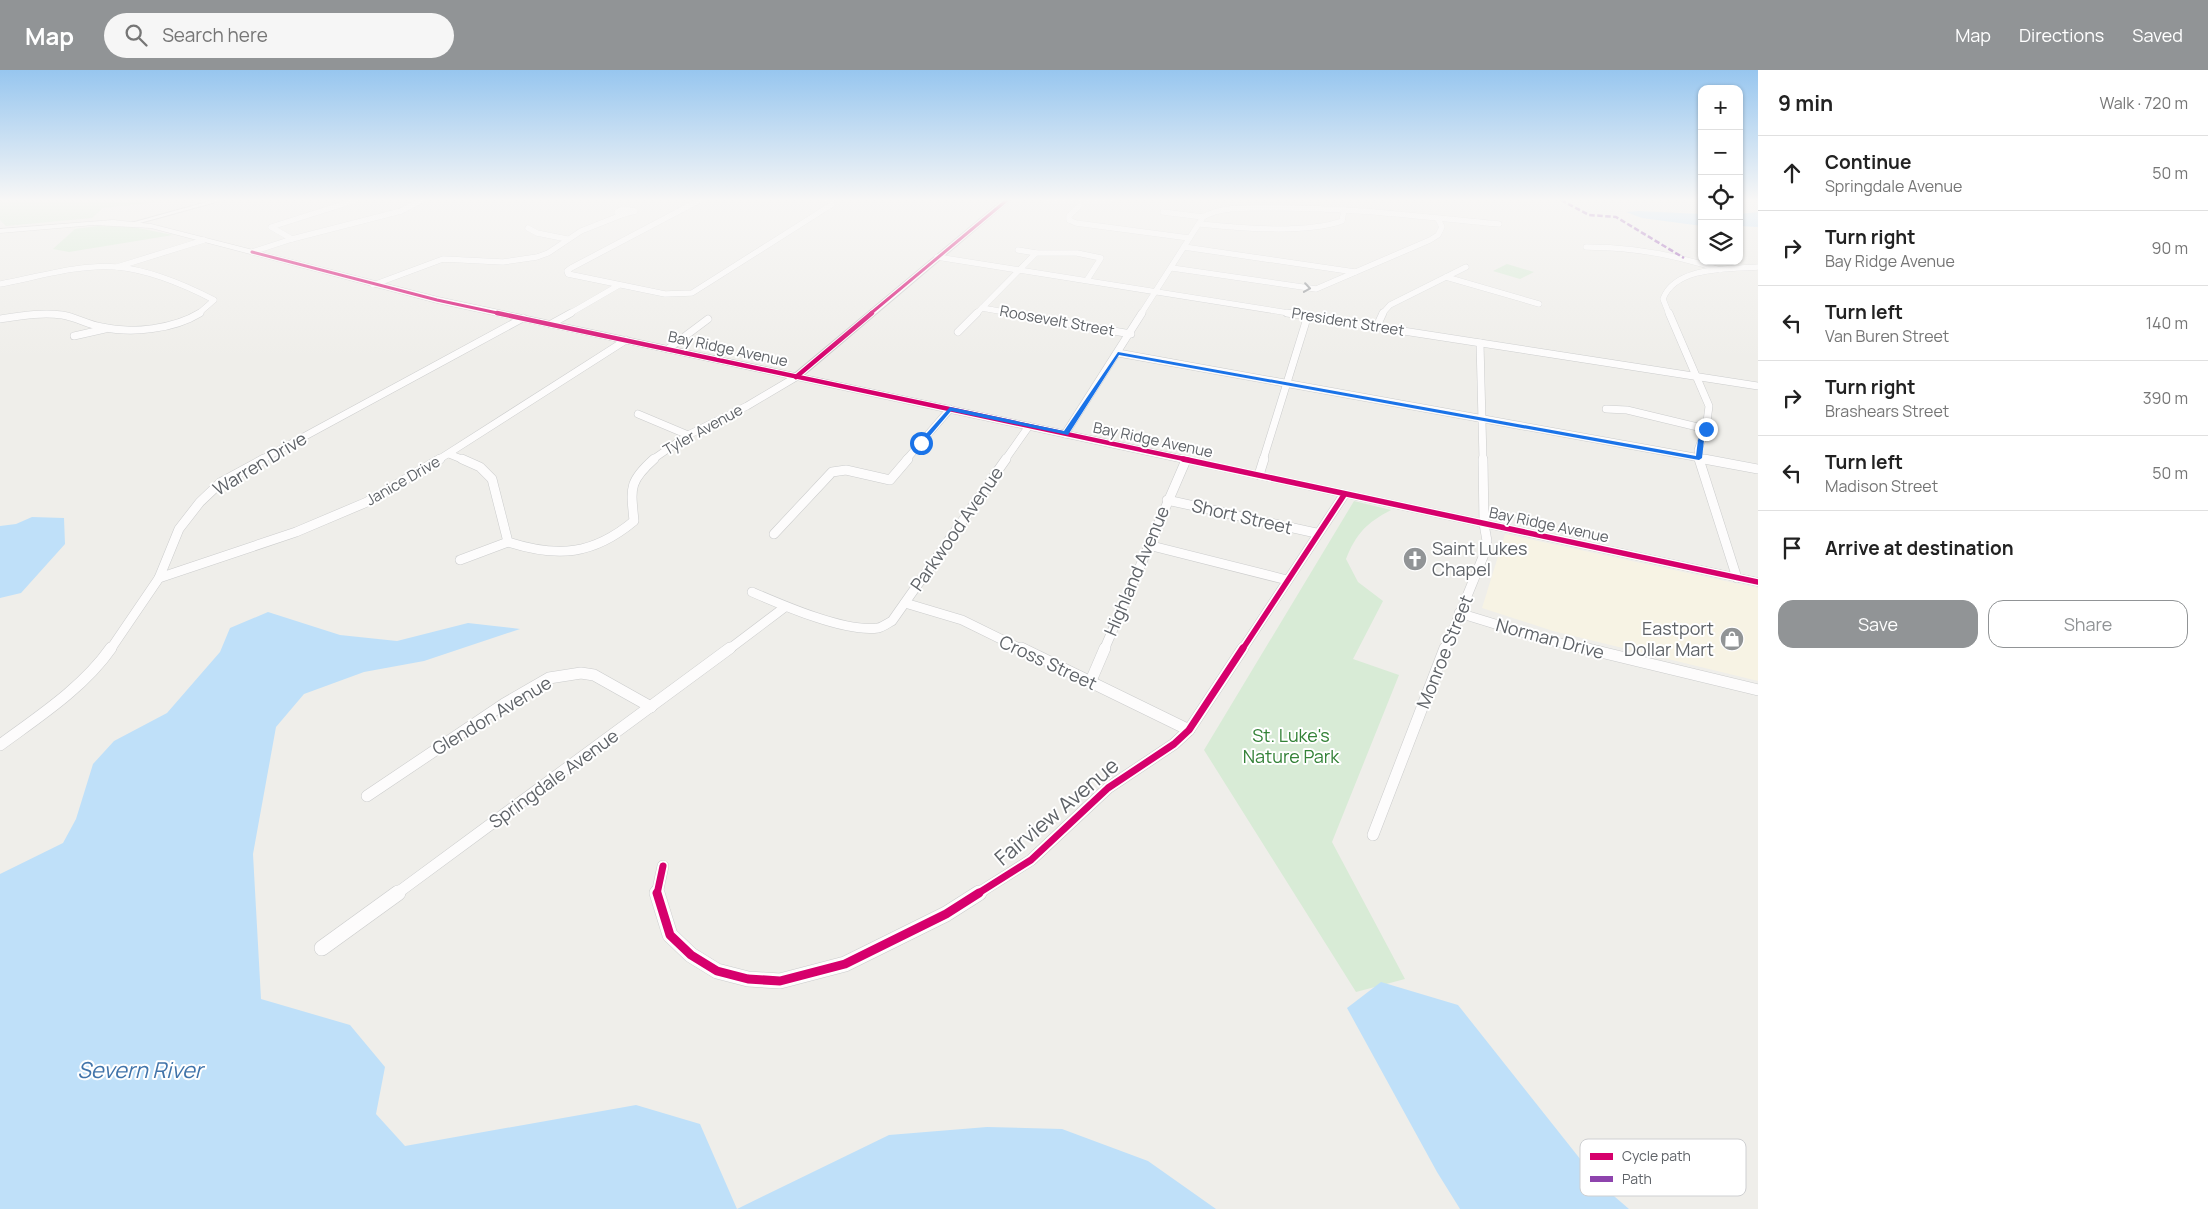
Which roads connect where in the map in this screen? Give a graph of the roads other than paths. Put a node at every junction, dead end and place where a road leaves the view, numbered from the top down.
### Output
1 (165, 253) edge
2 (172, 253) edge
3 (256, 253) edge
4 (548, 253) edge
5 (600, 253) edge
6 (755, 253) edge
7 (941, 253) edge
8 (1036, 253) edge
9 (1081, 253) edge
10 (1181, 253) edge
11 (1221, 253) edge
12 (1398, 253) edge
13 (1654, 253) edge
14 (938, 256) junction
15 (1758, 266) edge
16 (115, 267) junction
17 (1466, 267) dead end
18 (1172, 268) junction
19 (124, 269) junction
20 (1020, 270) junction
21 (1724, 271) junction
22 (1356, 272) junction
23 (1446, 277) junction
24 (1087, 280) junction
25 (0, 284) edge
26 (373, 285) junction
27 (619, 285) junction
28 (1156, 291) junction
29 (1539, 304) dead end
30 (982, 308) junction
31 (1308, 315) junction
32 (523, 318) junction
33 (0, 319) edge
34 (708, 319) dead end
35 (551, 324) junction
36 (1377, 326) junction
37 (106, 329) junction
38 (958, 332) dead end
39 (1131, 334) junction
40 (74, 336) dead end
41 (626, 340) junction
42 (1480, 343) junction
43 (668, 349) junction
44 (1118, 353) junction
45 (796, 377) junction
46 (1697, 378) junction
47 (1288, 385) junction
48 (1758, 386) edge
49 (950, 409) junction
50 (1606, 409) dead end
51 (638, 414) dead end
52 (1481, 419) junction
53 (1029, 426) junction
54 (1706, 429) junction
55 (1066, 434) junction
56 (688, 435) junction
57 (449, 454) junction
58 (1699, 458) junction
59 (1186, 460) junction
60 (1758, 469) edge
61 (1259, 475) junction
62 (1344, 494) junction
63 (1167, 500) junction
64 (1484, 524) junction
65 (1316, 533) junction
66 (774, 534) dead end
67 (508, 542) junction
68 (1148, 545) junction
69 (460, 560) dead end
70 (159, 578) junction
71 (1736, 578) junction
72 (1287, 580) junction
73 (1758, 582) edge
74 (752, 592) dead end
75 (905, 604) junction
76 (785, 607) junction
77 (1459, 613) junction
78 (1090, 683) junction
79 (1758, 690) edge
80 (652, 707) junction
81 (1189, 730) junction
82 (0, 745) edge
83 (367, 796) dead end
84 (1373, 835) dead end
85 (663, 866) dead end
86 (322, 948) dead end

1 - 16 street
2 - 19 street
3 - 26 main road, Bay Ridge Avenue
4 - 26 street
5 - 27 street
6 - 27 street
7 - 14 street, Tyler Avenue
8 - 20 street
9 - 24 street
10 - 18 street
11 - 22 street
12 - 22 street
13 - 21 street
14 - 20 street, President Street
14 - 45 street, Tyler Avenue
15 - 21 street
16 - 19 street
16 - 25 street
17 - 23 street
18 -> 22 street
18 - 28 street
19 - 37 street
20 - 24 street, President Street
20 - 30 street
21 - 46 street
23 - 29 street
23 - 36 street
24 - 28 street, President Street
26 - 32 main road, Bay Ridge Avenue
27 - 35 street
28 - 31 street, President Street
28 - 39 street
30 - 38 street
30 - 39 street, Roosevelt Street
31 - 36 street, President Street
31 - 47 street
32 - 35 main road, Bay Ridge Avenue
32 - 70 street, Warren Drive
33 - 37 street
34 - 43 street
35 - 41 main road, Bay Ridge Avenue
36 - 42 street, President Street
37 - 40 street
39 - 44 street
41 - 43 main road, Bay Ridge Avenue
41 - 57 street, Janice Drive
42 - 46 street, President Street
42 - 52 street, Monroe Street
43 - 45 main road, Bay Ridge Avenue
44 - 47 street
44 - 55 street
45 - 49 main road, Bay Ridge Avenue
45 - 56 street, Tyler Avenue
46 - 48 street, President Street
46 - 54 street
47 - 52 street
47 - 61 street
49 - 53 main road, Bay Ridge Avenue
49 - 66 street
50 - 54 street
51 - 56 street
52 - 58 street
52 - 64 street, Monroe Street
53 - 55 main road, Bay Ridge Avenue
53 - 75 street, Parkwood Avenue
54 - 58 street
55 - 59 main road, Bay Ridge Avenue
56 - 67 street, Tyler Avenue
57 - 67 street
57 - 70 street, Janice Drive
58 - 60 street
58 - 71 street
59 - 61 main road, Bay Ridge Avenue
59 - 63 street, Highland Avenue
61 - 62 main road, Bay Ridge Avenue
62 - 64 main road, Bay Ridge Avenue
62 - 65 street, Fairview Avenue
63 - 65 street, Short Street
63 - 68 street, Highland Avenue
64 - 71 main road, Bay Ridge Avenue
64 - 77 street, Monroe Street
65 - 72 street, Fairview Avenue
67 - 69 street
68 - 72 street
68 - 78 street, Highland Avenue
70 - 82 street, Warren Drive
71 - 73 main road, Bay Ridge Avenue
72 - 81 street, Fairview Avenue
74 - 76 street
75 - 76 street, Parkwood Avenue
75 - 78 street, Cross Street
76 - 80 street, Springdale Avenue
77 - 79 street, Norman Drive
77 - 84 street, Monroe Street
78 - 81 street, Cross Street
80 - 83 street, Glendon Avenue
80 - 86 street, Springdale Avenue
81 - 85 street, Fairview Avenue

